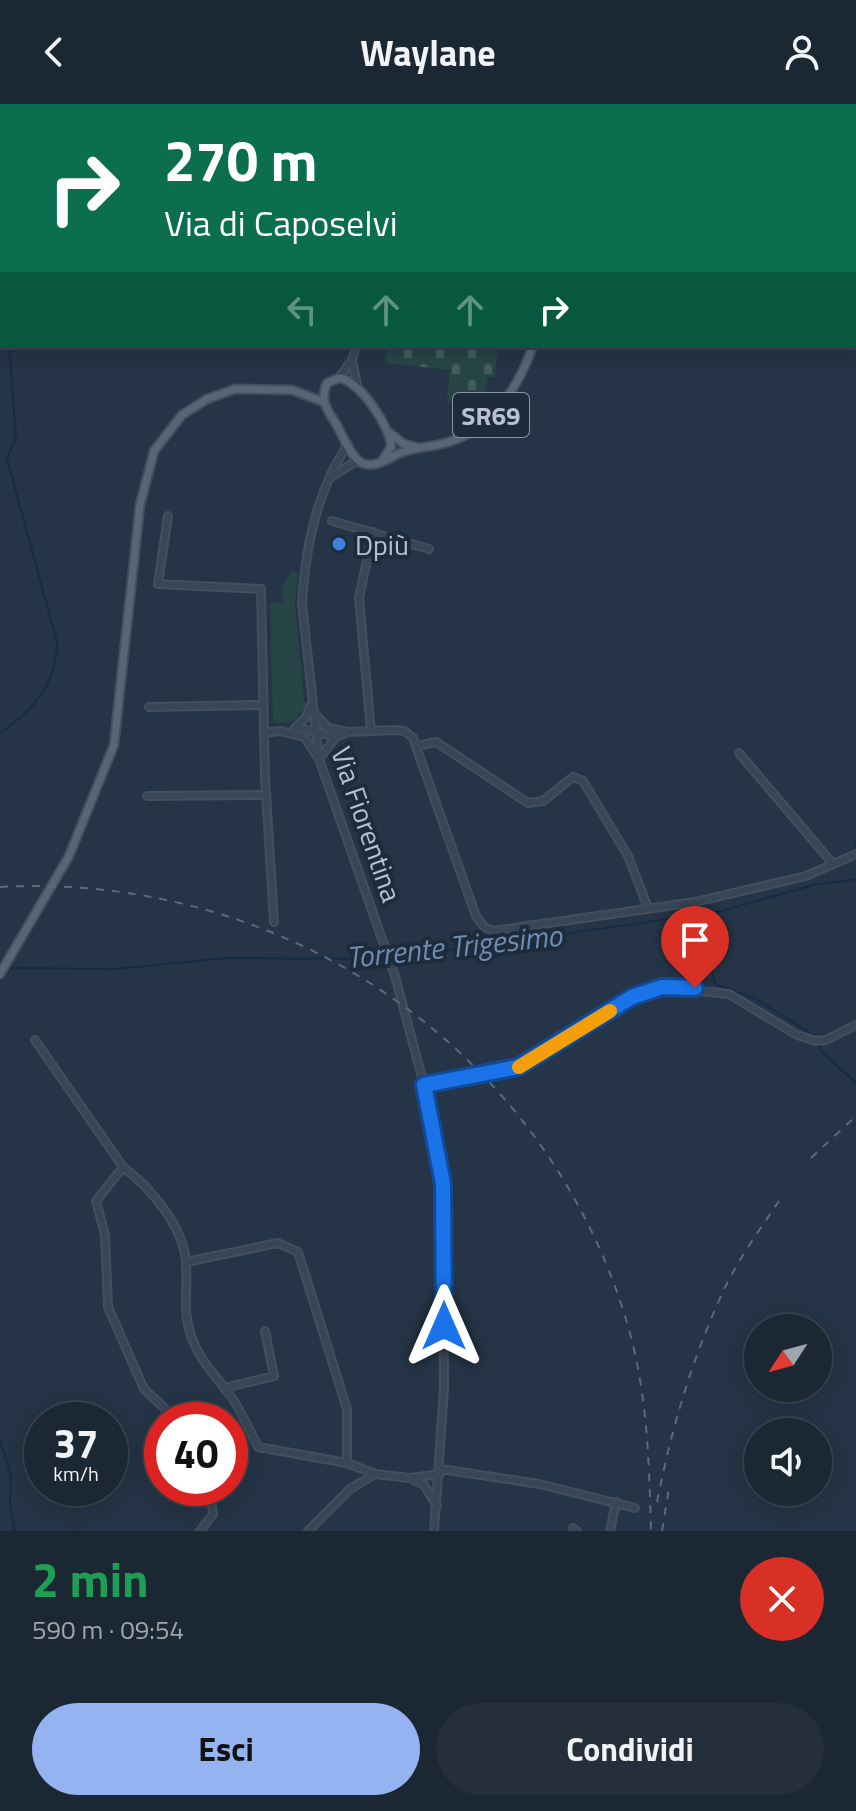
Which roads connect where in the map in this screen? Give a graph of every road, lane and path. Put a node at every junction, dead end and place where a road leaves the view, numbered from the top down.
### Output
1 (355, 348) edge
2 (532, 348) edge
3 (352, 360) junction
4 (339, 378) junction
5 (357, 384) junction
6 (324, 390) junction
7 (307, 393) junction
8 (324, 402) junction
9 (386, 430) junction
10 (348, 444) junction
11 (419, 447) junction
12 (358, 460) junction
13 (382, 461) junction
14 (329, 479) junction
15 (168, 516) dead end
16 (332, 521) dead end
17 (373, 532) junction
18 (429, 549) dead end
19 (311, 703) junction
20 (263, 705) junction
21 (149, 707) dead end
22 (312, 712) junction
23 (296, 727) junction
24 (328, 728) junction
25 (371, 731) junction
26 (288, 732) junction
27 (315, 732) junction
28 (348, 732) junction
29 (264, 733) junction
30 (304, 737) junction
31 (336, 737) junction
32 (417, 746) junction
33 (739, 753) dead end
34 (319, 759) junction
35 (266, 795) junction
36 (147, 796) dead end
37 (856, 854) edge
38 (833, 864) junction
39 (648, 908) junction
40 (274, 922) dead end
41 (0, 974) edge
42 (856, 1025) edge
43 (35, 1040) dead end
44 (424, 1085) junction
45 (123, 1167) junction
46 (186, 1262) junction
47 (265, 1331) dead end
48 (224, 1388) junction
49 (158, 1402) edge
50 (347, 1463) junction
51 (440, 1472) junction
52 (375, 1474) junction
53 (425, 1481) junction
54 (440, 1484) junction
55 (616, 1502) junction
56 (212, 1506) edge
57 (635, 1508) dead end
58 (438, 1509) junction
59 (200, 1531) edge
60 (308, 1531) edge
61 (434, 1531) edge
62 (610, 1531) edge

1 - 3 street
2 - 11 main road, SR69
3 - 4 street
3 - 5 street
4 - 5 main road
4 - 6 main road
5 - 9 main road
6 - 7 main road
6 - 8 main road
7 - 8 main road
7 - 41 main road
8 - 10 main road
9 - 11 main road, SR69
9 - 13 main road
10 - 12 main road
10 - 14 street, Via Fiorentina
11 - 13 main road, SR69
12 - 13 main road
12 - 14 street
14 - 19 street, Via Fiorentina
15 - 20 street
16 - 17 street
17 - 18 street
17 - 25 street
19 - 22 street, Via Fiorentina
19 - 23 street
20 - 21 street
20 - 29 street
22 - 24 street, Via Fiorentina
22 - 27 street, Via Fiorentina
23 - 26 street
23 - 27 street
24 - 27 street, Via Fiorentina
24 - 28 street, Via Fiorentina
25 - 28 street
25 - 32 street
26 - 29 street
26 - 30 street
27 - 30 street
27 - 31 street
27 - 34 street, Via Fiorentina
28 - 31 street
29 - 35 street
30 - 34 street
31 - 34 street
32 - 39 street
32 - 39 street
33 - 38 street
34 - 44 street, Via Fiorentina
35 - 36 street
35 - 40 street
37 - 38 street
38 - 39 street
42 - 44 street
43 - 45 street
44 - 51 street, Via Fiorentina
45 - 46 street
45 - 49 street
46 - 48 street
46 - 50 street
47 - 48 street
48 - 50 street
50 - 52 street
51 - 53 street
51 - 54 street, Via Fiorentina
51 - 55 street
52 - 53 street
52 - 60 street
53 - 54 street
53 - 58 street
54 - 58 street, Via Fiorentina
55 - 57 street
55 - 62 street
56 - 59 street
58 - 61 street, Via Fiorentina

